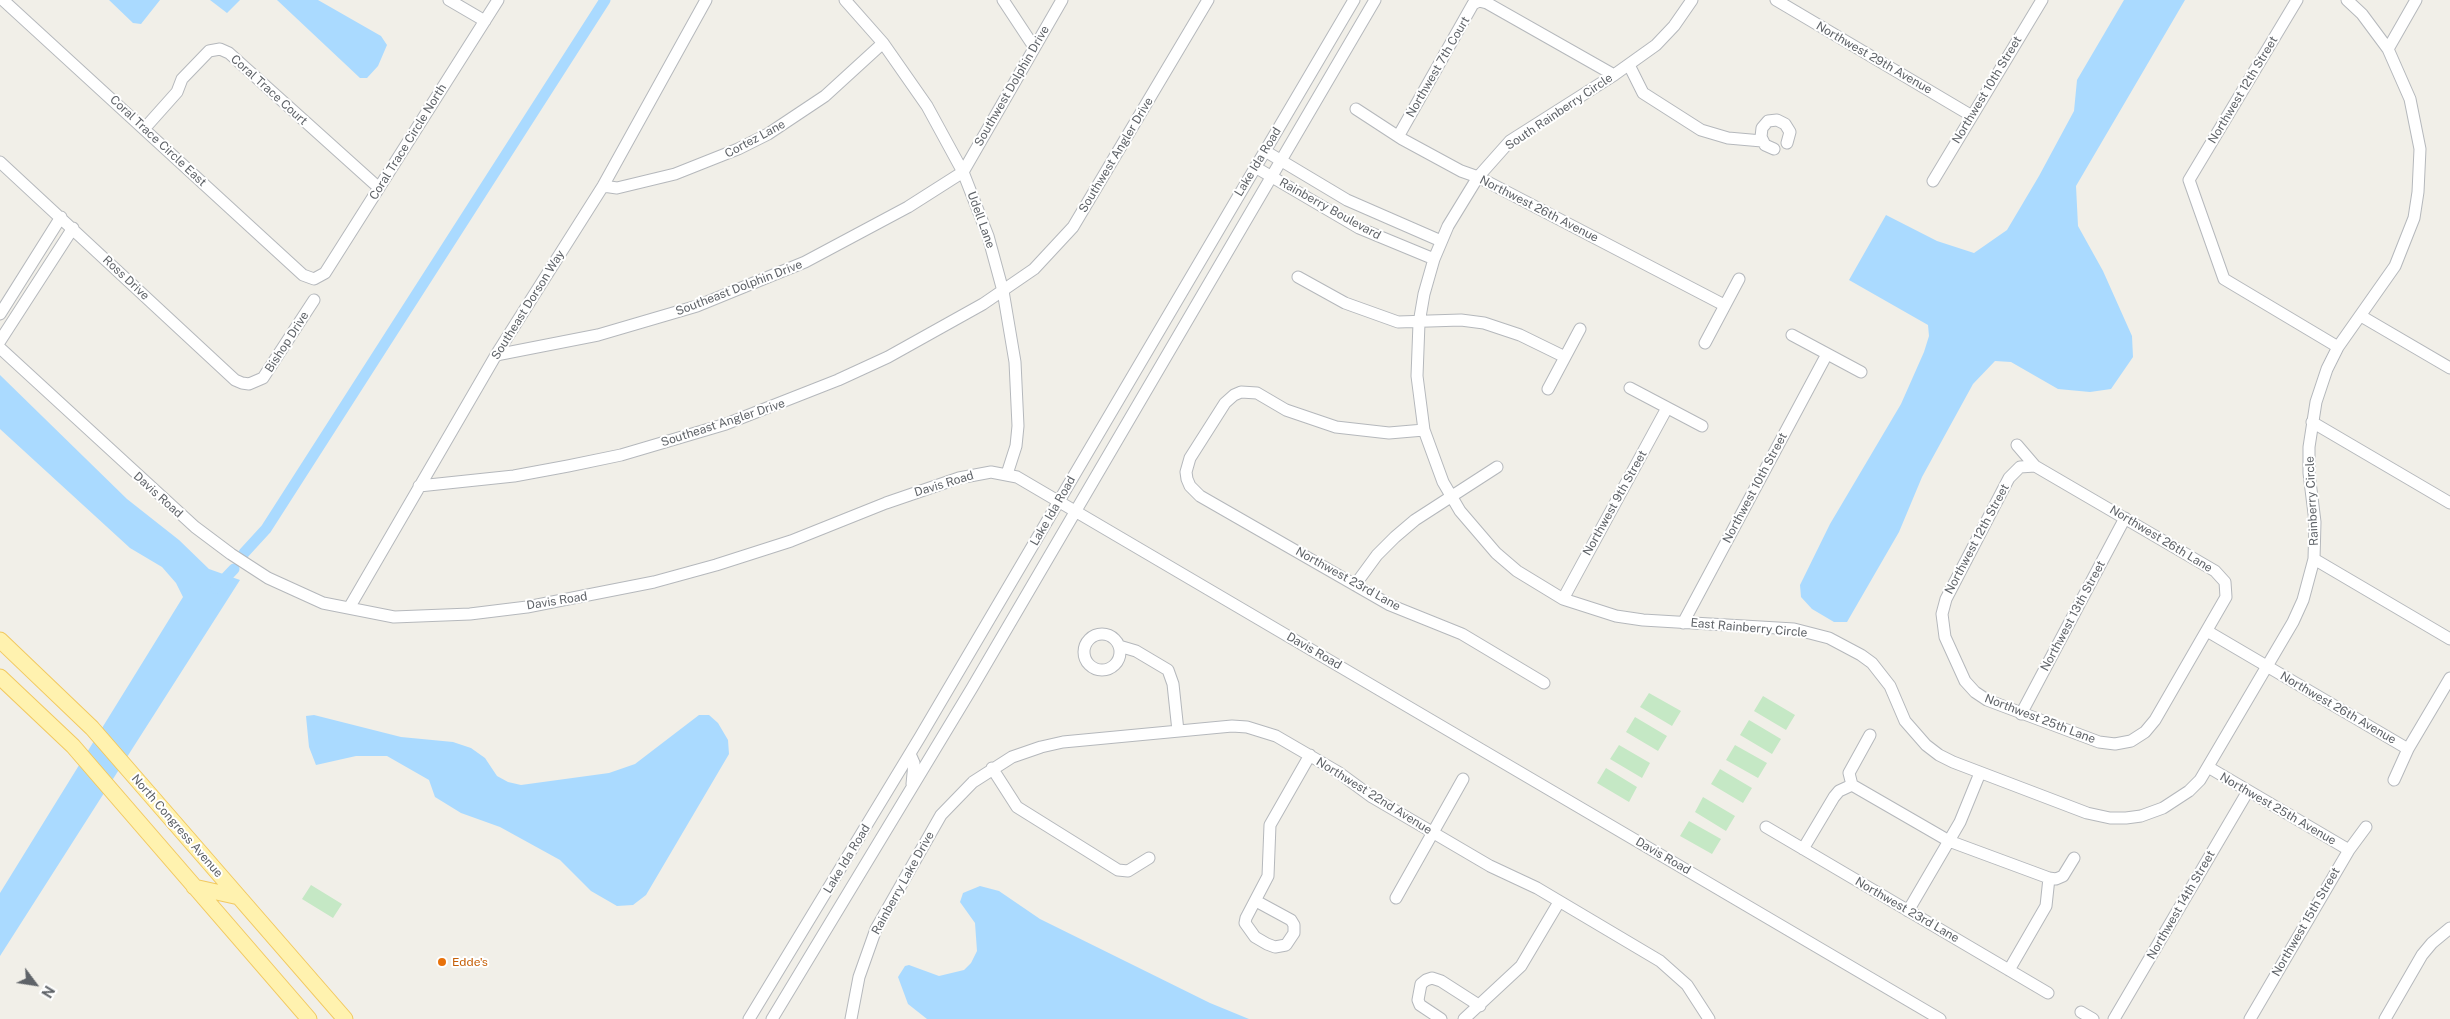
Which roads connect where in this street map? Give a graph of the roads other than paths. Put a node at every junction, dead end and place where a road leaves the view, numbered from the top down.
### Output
1 (3, 0) edge
2 (449, 0) edge
3 (498, 0) edge
4 (706, 0) edge
5 (845, 0) edge
6 (1002, 0) edge
7 (1062, 0) edge
8 (1208, 0) edge
9 (1354, 0) edge
10 (1375, 0) edge
11 (1692, 0) edge
12 (1776, 0) edge
13 (2042, 0) edge
14 (2297, 0) edge
15 (2347, 0) edge
16 (2416, 0) edge
17 (485, 21) junction
18 (884, 43) junction
19 (1034, 47) junction
20 (2388, 49) junction
21 (1629, 65) junction
22 (1614, 75) junction
23 (1356, 109) dead end
24 (1972, 116) junction
25 (144, 129) junction
26 (1399, 135) junction
27 (1762, 142) junction
28 (1787, 142) dead end
29 (1774, 149) dead end
30 (1265, 150) junction
31 (1281, 160) junction
32 (0, 162) edge
33 (1255, 167) junction
34 (963, 172) junction
35 (1271, 177) junction
36 (1478, 177) junction
37 (1933, 181) dead end
38 (603, 186) junction
39 (379, 188) junction
40 (61, 217) junction
41 (73, 228) junction
42 (1441, 241) junction
43 (1434, 258) junction
44 (1298, 277) dead end
45 (314, 279) joint
46 (1739, 279) dead end
47 (1003, 291) junction
48 (314, 300) dead end
49 (1724, 305) junction
50 (0, 314) edge
51 (2361, 316) junction
52 (1419, 323) junction
53 (1580, 329) dead end
54 (1792, 335) dead end
55 (0, 341) edge
56 (1705, 342) dead end
57 (2338, 347) junction
58 (0, 348) edge
59 (1827, 354) junction
60 (496, 356) junction
61 (1565, 357) junction
62 (2450, 368) edge
63 (1861, 372) dead end
64 (257, 382) joint
65 (1630, 388) dead end
66 (1548, 389) dead end
67 (1667, 408) junction
68 (2312, 422) junction
69 (1702, 426) dead end
70 (1424, 430) junction
71 (2017, 445) dead end
72 (2035, 466) junction
73 (1497, 467) dead end
74 (1007, 474) junction
75 (420, 486) junction
76 (1452, 498) junction
77 (1059, 501) junction
78 (2450, 503) edge
79 (1076, 511) junction
80 (2125, 518) junction
81 (2314, 559) junction
82 (1356, 585) junction
83 (1563, 598) junction
84 (349, 608) junction
85 (1683, 622) junction
86 (1943, 630) joint
87 (2207, 631) junction
88 (2450, 639) edge
89 (0, 640) edge
90 (1119, 646) dead end
91 (2267, 667) junction
92 (0, 677) edge
93 (2450, 678) edge
94 (1544, 683) dead end
95 (2241, 711) joint
96 (2021, 714) junction
97 (1178, 731) junction
98 (2145, 732) joint
99 (1870, 735) dead end
100 (2408, 750) junction
101 (910, 754) junction
102 (1310, 755) junction
103 (2208, 767) junction
104 (992, 768) junction
105 (1980, 773) junction
106 (1463, 780) dead end
107 (2394, 780) dead end
108 (1852, 785) junction
109 (911, 790) junction
110 (2248, 791) junction
111 (1766, 827) dead end
112 (2366, 828) dead end
113 (1432, 832) junction
114 (1949, 841) junction
115 (1803, 849) junction
116 (2349, 850) junction
117 (1149, 858) dead end
118 (2074, 858) dead end
119 (2049, 878) junction
120 (194, 887) junction
121 (239, 897) junction
122 (1396, 898) dead end
123 (1256, 901) junction
124 (1559, 902) junction
125 (1908, 911) junction
126 (2450, 928) edge
127 (2009, 970) junction
128 (2048, 993) dead end
129 (1480, 1006) junction
130 (2081, 1012) dead end
131 (752, 1016) edge
132 (2388, 1018) edge
133 (309, 1019) edge
134 (345, 1019) edge
135 (772, 1019) edge
136 (851, 1019) edge
137 (1441, 1019) edge
138 (1464, 1019) edge
139 (1709, 1019) edge
140 (1940, 1019) edge
141 (2093, 1019) edge
142 (2114, 1019) edge
143 (2250, 1019) edge

1 - 25 street, Coral Trace Circle East
2 - 17 street
3 - 17 street, Coral Trace Circle North
4 - 38 street, Southeast Dorson Way
5 - 18 street, Udell Lane
6 - 19 street
7 - 19 street, Southwest Dolphin Drive
8 - 47 street, Southwest Angler Drive
9 - 30 street, Lake Ida Road
10 - 31 street, Lake Ida Road
11 - 21 street, South Rainberry Circle
12 - 24 street, Northwest 29th Avenue
13 - 24 street, Northwest 10th Street
14 - 57 street, Northwest 12th Street
15 - 20 street, Rainberry Circle
16 - 20 street
17 - 39 street, Coral Trace Circle North
18 - 34 street, Udell Lane
18 - 38 street, Cortez Lane
19 - 34 street, Southwest Dolphin Drive
20 - 51 street, Rainberry Circle
21 - 22 street, South Rainberry Circle
21 - 27 street
22 - 26 street, Northwest 7th Court
22 - 36 street, South Rainberry Circle
23 - 26 street, Northwest 26th Avenue
24 - 37 street, Northwest 10th Street
25 - 39 street, Coral Trace Court
25 - 45 street, Coral Trace Circle East
26 - 36 street, Northwest 26th Avenue
27 - 28 street
27 - 29 street
30 - 31 street, Rainberry Boulevard
30 - 33 street, Lake Ida Road
31 - 35 street, Lake Ida Road
31 - 42 street, Rainberry Boulevard
32 - 40 street, Ross Drive
33 - 35 street, Rainberry Boulevard
33 - 77 street, Lake Ida Road
34 - 47 street, Udell Lane
34 - 60 street, Southeast Dolphin Drive
35 - 43 street, Rainberry Boulevard
35 - 79 street, Lake Ida Road
36 - 42 street, South Rainberry Circle
36 - 49 street, Northwest 26th Avenue
38 - 60 street, Southeast Dorson Way
39 - 45 street, Coral Trace Circle North
40 - 41 street, Ross Drive
40 - 50 street
41 - 55 street
41 - 64 street, Ross Drive
42 - 43 street, South Rainberry Circle
43 - 52 street, South Rainberry Circle
44 - 52 street
46 - 49 street
47 - 74 street, Udell Lane
47 - 75 street, Southeast Angler Drive
48 - 64 street, Bishop Drive
49 - 56 street
51 - 57 street, Rainberry Circle
51 - 62 street
52 - 61 street
52 - 70 street, South Rainberry Circle
53 - 61 street
54 - 59 street
57 - 68 street, Rainberry Circle
58 - 84 street, Davis Road
59 - 63 street
59 - 85 street, Northwest 10th Street
60 - 75 street, Southeast Dorson Way
61 - 66 street
65 - 67 street
67 - 69 street
67 - 83 street, Northwest 9th Street
68 - 78 street
68 - 81 street, Rainberry Circle
70 - 76 street, South Rainberry Circle
70 - 82 street, Northwest 23rd Lane
71 - 72 street, Northwest 26th Lane
72 - 80 street, Northwest 26th Lane
72 - 86 street, Northwest 12th Street
73 - 76 street
74 - 77 street, Davis Road
74 - 84 street, Davis Road
75 - 84 street, Southeast Dorson Way
76 - 82 street
76 - 83 street, East Rainberry Circle
77 - 79 street, Davis Road
77 - 101 street, Lake Ida Road
79 - 109 street, Lake Ida Road
79 - 140 street, Davis Road
80 - 87 street, Northwest 26th Lane
80 - 96 street, Northwest 13th Street
81 - 88 street
81 - 91 street, Rainberry Circle
82 - 94 street, Northwest 23rd Lane
83 - 85 street, East Rainberry Circle
85 - 105 street, East Rainberry Circle
86 - 96 street, Northwest 25th Lane
87 - 91 street
87 - 98 street, Northwest 26th Lane
89 - 121 main road, North Congress Avenue
90 - 97 street
91 - 95 street, Rainberry Circle
91 - 100 street, Northwest 26th Avenue
92 - 120 main road
93 - 100 street
95 - 103 street, East Rainberry Circle
96 - 98 street, Northwest 25th Lane
97 - 102 street, Northwest 22nd Avenue
97 - 104 street, Northwest 22nd Avenue
99 - 108 street
100 - 107 street
101 - 109 street
101 - 131 street, Lake Ida Road
102 - 113 street, Northwest 22nd Avenue
102 - 123 street
103 - 105 street, East Rainberry Circle
103 - 110 street, Northwest 25th Avenue
104 - 117 street
104 - 136 street, Rainberry Lake Drive
105 - 114 street
106 - 113 street
108 - 114 street
108 - 115 street
109 - 135 street, Lake Ida Road
110 - 116 street, Northwest 25th Avenue
110 - 142 street, Northwest 14th Street
111 - 115 street, Northwest 23rd Lane
112 - 116 street, Northwest 15th Street
113 - 122 street
113 - 124 street, Northwest 22nd Avenue
114 - 119 street
114 - 125 street
115 - 125 street, Northwest 23rd Lane
116 - 143 street, Northwest 15th Street
118 - 119 street
119 - 127 street
120 - 121 main road
120 - 133 main road
121 - 134 main road, North Congress Avenue
123 - 123 street
124 - 129 street
124 - 139 street, Northwest 22nd Avenue
125 - 127 street, Northwest 23rd Lane
126 - 132 street
127 - 128 street, Northwest 23rd Lane
129 - 137 street
129 - 138 street
130 - 141 street

